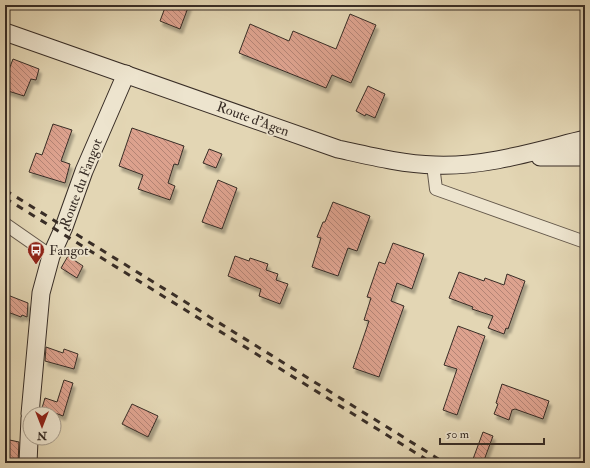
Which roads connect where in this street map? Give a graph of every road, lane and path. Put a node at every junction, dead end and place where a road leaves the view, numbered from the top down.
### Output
1 (5, 32) edge
2 (126, 74) junction
3 (585, 139) edge
4 (585, 157) edge
5 (508, 158) junction
6 (434, 165) junction
7 (5, 224) edge
8 (585, 242) edge
9 (52, 256) junction
10 (31, 406) edge
11 (29, 446) edge
12 (28, 463) edge

1 - 2 main road, Route d'Agen
2 - 6 main road, Route d'Agen
2 - 9 main road, Route du Fangot
3 - 5 main road, Route d'Agen
4 - 5 main road, Route d'Agen
5 - 6 main road, Route d'Agen
6 - 8 street
7 - 9 street
9 - 10 main road, Route du Fangot
11 - 12 main road

